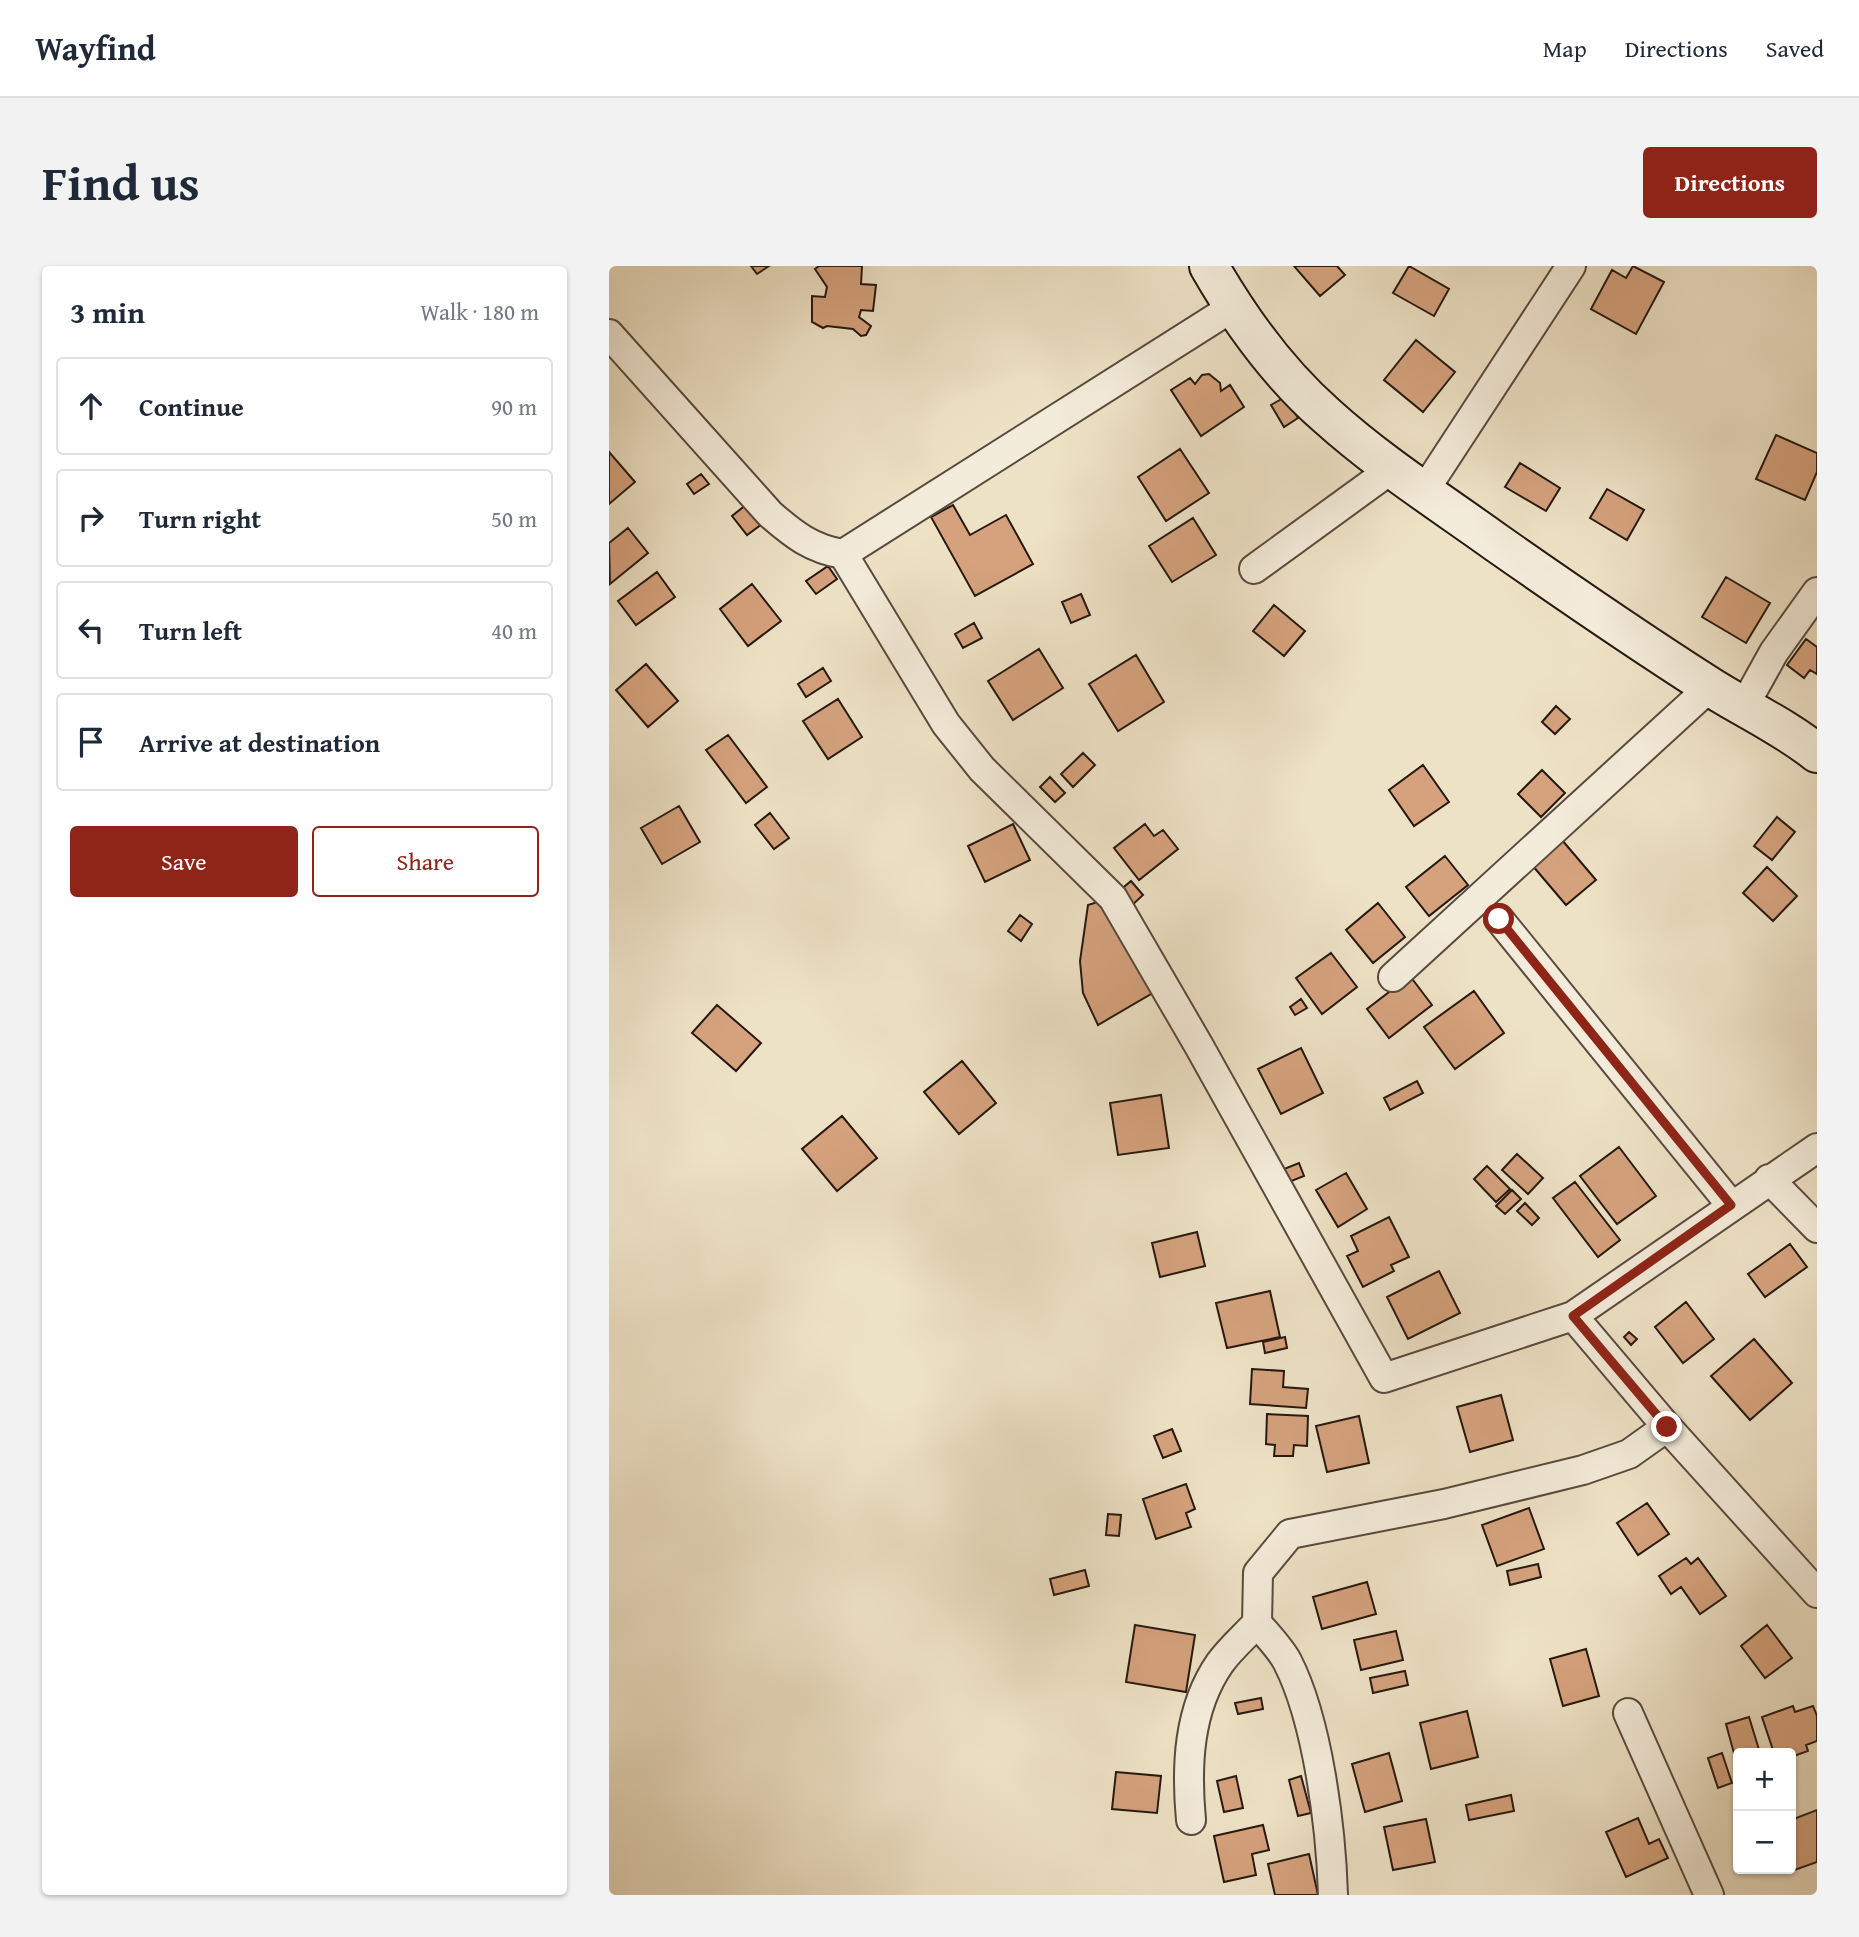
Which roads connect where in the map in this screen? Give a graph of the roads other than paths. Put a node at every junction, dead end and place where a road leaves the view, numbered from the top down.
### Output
1 (1209, 266) edge
2 (1571, 266) edge
3 (1233, 307) junction
4 (609, 334) edge
5 (1393, 468) junction
6 (1423, 491) junction
7 (843, 554) junction
8 (1254, 569) dead end
9 (1817, 592) edge
10 (1710, 687) junction
11 (1744, 706) junction
12 (1817, 753) edge
13 (1499, 919) dead end
14 (1393, 976) dead end
15 (1817, 1148) edge
16 (1769, 1179) junction
17 (1731, 1205) junction
18 (1817, 1228) edge
19 (1573, 1316) junction
20 (1667, 1427) junction
21 (1817, 1593) edge
22 (1257, 1623) junction
23 (1628, 1713) dead end
24 (1191, 1820) dead end
25 (1333, 1895) edge
26 (1709, 1895) edge

1 - 3 street
2 - 6 street
3 - 5 street
3 - 7 street
4 - 7 street
5 - 6 street
5 - 8 street
6 - 10 street
7 - 19 street
9 - 11 street
10 - 11 street
10 - 14 street
11 - 12 street
13 - 17 street
15 - 16 street
16 - 17 street
16 - 18 street
17 - 19 street
19 - 20 street
20 - 21 street
20 - 22 street
22 - 24 street
22 - 25 street
23 - 26 street

